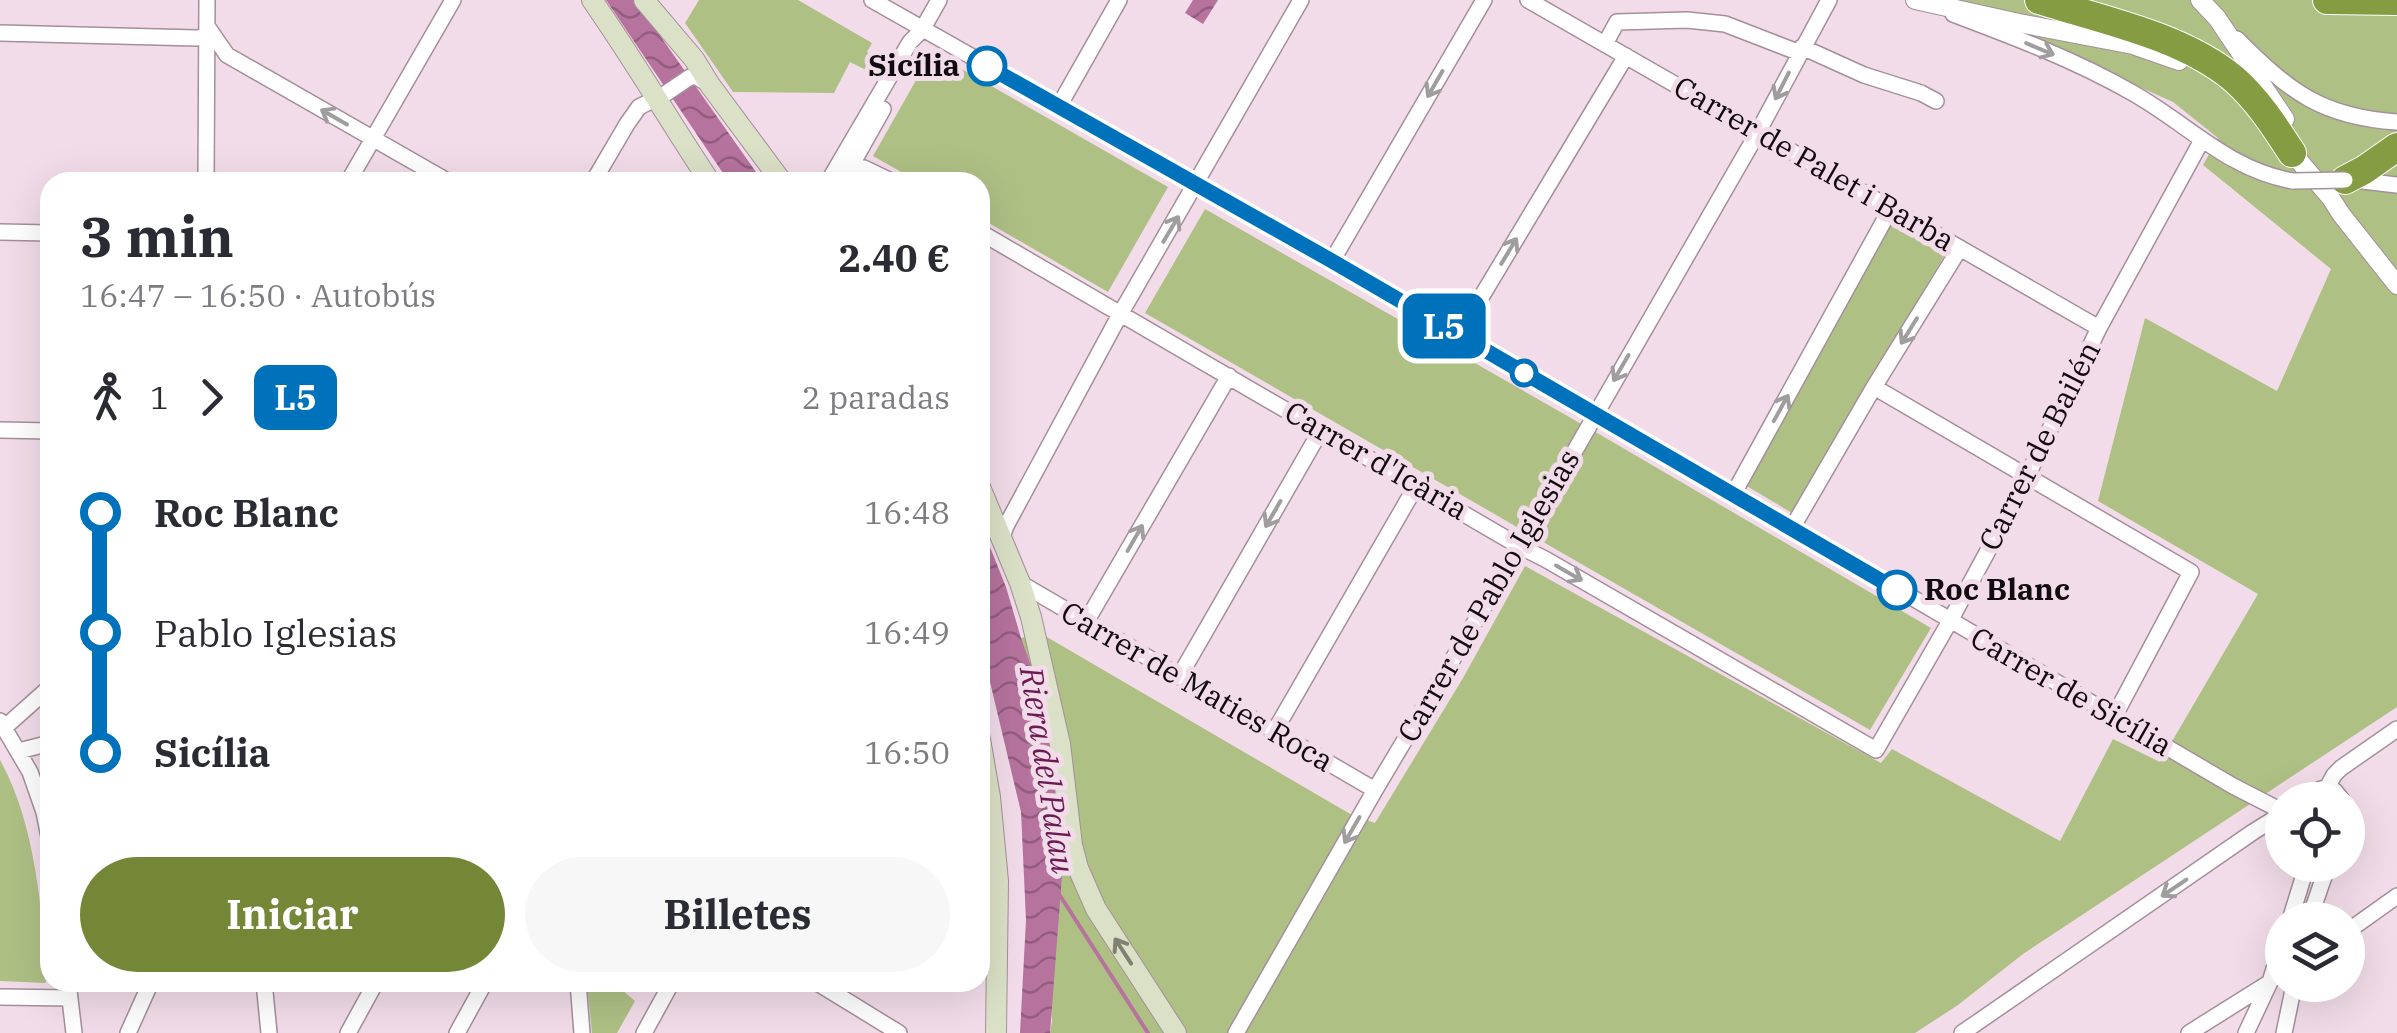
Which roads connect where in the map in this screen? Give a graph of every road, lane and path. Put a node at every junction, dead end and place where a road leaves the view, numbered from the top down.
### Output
1 (208, 0) edge
2 (220, 0) edge
3 (454, 0) edge
4 (592, 0) edge
5 (644, 0) edge
6 (872, 0) edge
7 (939, 0) edge
8 (1119, 0) edge
9 (1301, 0) edge
10 (1484, 0) edge
11 (1828, 0) edge
12 (1916, 0) edge
13 (2039, 0) edge
14 (2200, 0) edge
15 (2327, 0) edge
16 (1533, 1) edge
17 (2397, 1) edge
18 (2217, 18) junction
19 (922, 30) junction
20 (207, 31) junction
21 (0, 33) edge
22 (1605, 44) junction
23 (1801, 50) junction
24 (227, 55) junction
25 (1626, 56) junction
26 (207, 66) junction
27 (700, 81) junction
28 (660, 97) junction
29 (1936, 101) dead end
30 (1059, 106) junction
31 (2397, 122) edge
32 (1758, 132) junction
33 (372, 140) junction
34 (2202, 140) junction
35 (2397, 147) edge
36 (2292, 167) junction
37 (206, 172) edge
38 (354, 172) edge
39 (431, 172) edge
40 (599, 172) edge
41 (704, 172) edge
42 (774, 172) edge
43 (834, 172) edge
44 (848, 172) edge
45 (1196, 186) junction
46 (2397, 186) edge
47 (2337, 188) junction
48 (1891, 208) junction
49 (0, 232) edge
50 (40, 233) edge
51 (990, 238) edge
52 (1960, 248) junction
53 (1332, 261) junction
54 (2397, 285) edge
55 (1121, 313) junction
56 (2099, 328) junction
57 (1459, 334) junction
58 (1230, 376) junction
59 (1874, 387) junction
60 (1594, 415) junction
61 (0, 430) edge
62 (1321, 430) junction
63 (40, 431) edge
64 (2027, 476) junction
65 (1416, 486) junction
66 (1734, 493) junction
67 (990, 509) edge
68 (1792, 528) junction
69 (1002, 537) junction
70 (1519, 546) junction
71 (1020, 583) junction
72 (1950, 621) junction
73 (1086, 622) junction
74 (1179, 676) junction
75 (40, 696) edge
76 (2114, 717) junction
77 (2, 725) edge
78 (2397, 730) edge
79 (1274, 732) junction
80 (40, 745) edge
81 (1876, 750) joint
82 (19, 752) junction
83 (2330, 782) edge
84 (1374, 790) junction
85 (990, 797) edge
86 (40, 801) edge
87 (2265, 803) edge
88 (2265, 825) edge
89 (990, 880) edge
90 (990, 880) edge
91 (2395, 901) edge
92 (2365, 920) edge
93 (2265, 985) edge
94 (49, 992) edge
95 (69, 992) edge
96 (146, 992) edge
97 (265, 992) edge
98 (371, 992) edge
99 (480, 992) edge
100 (579, 992) edge
101 (667, 992) edge
102 (832, 992) edge
103 (848, 992) edge
104 (2265, 993) edge
105 (0, 997) edge
106 (844, 999) junction
107 (2290, 1002) edge
108 (74, 1033) edge
109 (128, 1033) edge
110 (270, 1033) edge
111 (348, 1033) edge
112 (458, 1033) edge
113 (582, 1033) edge
114 (644, 1033) edge
115 (899, 1033) edge
116 (993, 1033) edge
117 (1176, 1033) edge
118 (1236, 1033) edge
119 (1962, 1033) edge
120 (2189, 1033) edge
121 (2246, 1033) edge
122 (2284, 1033) edge

1 - 20 street
2 - 20 street
3 - 33 street
4 - 28 main road
5 - 27 main road
6 - 19 street, Carrer de Sicília
7 - 19 street
8 - 30 street
9 - 45 street
10 -> 53 street
11 - 23 street, Carrer de Pablo Iglesias
12 -> 34 street
12 - 36 street
13 - 36 highway
14 - 18 street
15 - 17 highway
16 - 22 street, Carrer de Palet i Barba
18 - 31 street
18 - 47 street
19 - 30 street, Carrer de Sicília
19 - 43 street
19 - 44 street
20 - 21 street
20 - 24 street
20 - 26 street
22 - 23 street
22 - 25 street, Carrer de Palet i Barba
23 - 29 street
23 -> 32 street, Carrer de Pablo Iglesias
24 - 26 street
33 -> 24 street
25 - 32 street, Carrer de Palet i Barba
57 -> 25 street
26 - 37 street
27 - 28 street
27 - 42 main road
28 - 40 street
28 - 41 main road
30 - 45 street, Carrer de Sicília
32 - 48 street, Carrer de Palet i Barba
32 -> 60 street, Carrer de Pablo Iglesias
33 - 38 street
33 - 39 street
34 - 36 street
34 - 56 street, Carrer de Bailén
35 - 47 highway
36 - 47 street
36 - 47 street, bridge
45 - 53 street, Carrer de Sicília
55 -> 45 street
46 - 47 street
47 - 54 street
48 - 52 street, Carrer de Palet i Barba
66 -> 48 street
49 - 50 street
51 - 55 street, Carrer d'Icària
52 - 56 street, Carrer de Palet i Barba
52 -> 59 street
53 - 57 street, Carrer de Sicília
55 - 58 street, Carrer d'Icària
55 - 69 street
56 - 64 street, Carrer de Bailén
57 - 60 street, Carrer de Sicília
58 - 62 street, Carrer d'Icària
73 -> 58 street
59 - 64 street
59 - 68 street
60 - 66 street, Carrer de Sicília
60 - 70 street, Carrer de Pablo Iglesias
61 - 63 street
62 - 65 street, Carrer d'Icària
62 -> 74 street
64 - 72 street, Carrer de Bailén
64 - 76 street
65 - 70 street, Carrer d'Icària
65 - 79 street
66 - 68 street, Carrer de Sicília
67 - 69 main road
68 - 72 street, Carrer de Sicília
69 - 71 main road
70 -> 81 street, Carrer d'Icària
70 - 84 street, Carrer de Pablo Iglesias
71 - 73 street, Carrer de Maties Roca
117 -> 71 main road
72 - 76 street, Carrer de Sicília
72 - 81 street, Carrer de Bailén
73 - 74 street, Carrer de Maties Roca
74 - 79 street, Carrer de Maties Roca
75 - 77 street
76 - 87 street, Carrer de Sicília
77 - 82 street
78 - 83 street
79 - 84 street, Carrer de Maties Roca
80 - 82 street
82 - 86 street
84 -> 118 street, Carrer de Pablo Iglesias
85 - 89 main road
88 -> 119 street
90 - 116 main road
91 - 92 street
93 - 120 street
94 - 105 street
95 - 108 street
96 - 109 street
97 - 110 street
98 - 111 street
99 - 112 street
100 - 113 street
101 - 114 street
102 - 106 street
103 - 106 street
104 - 121 street
106 - 115 street
107 - 122 street

